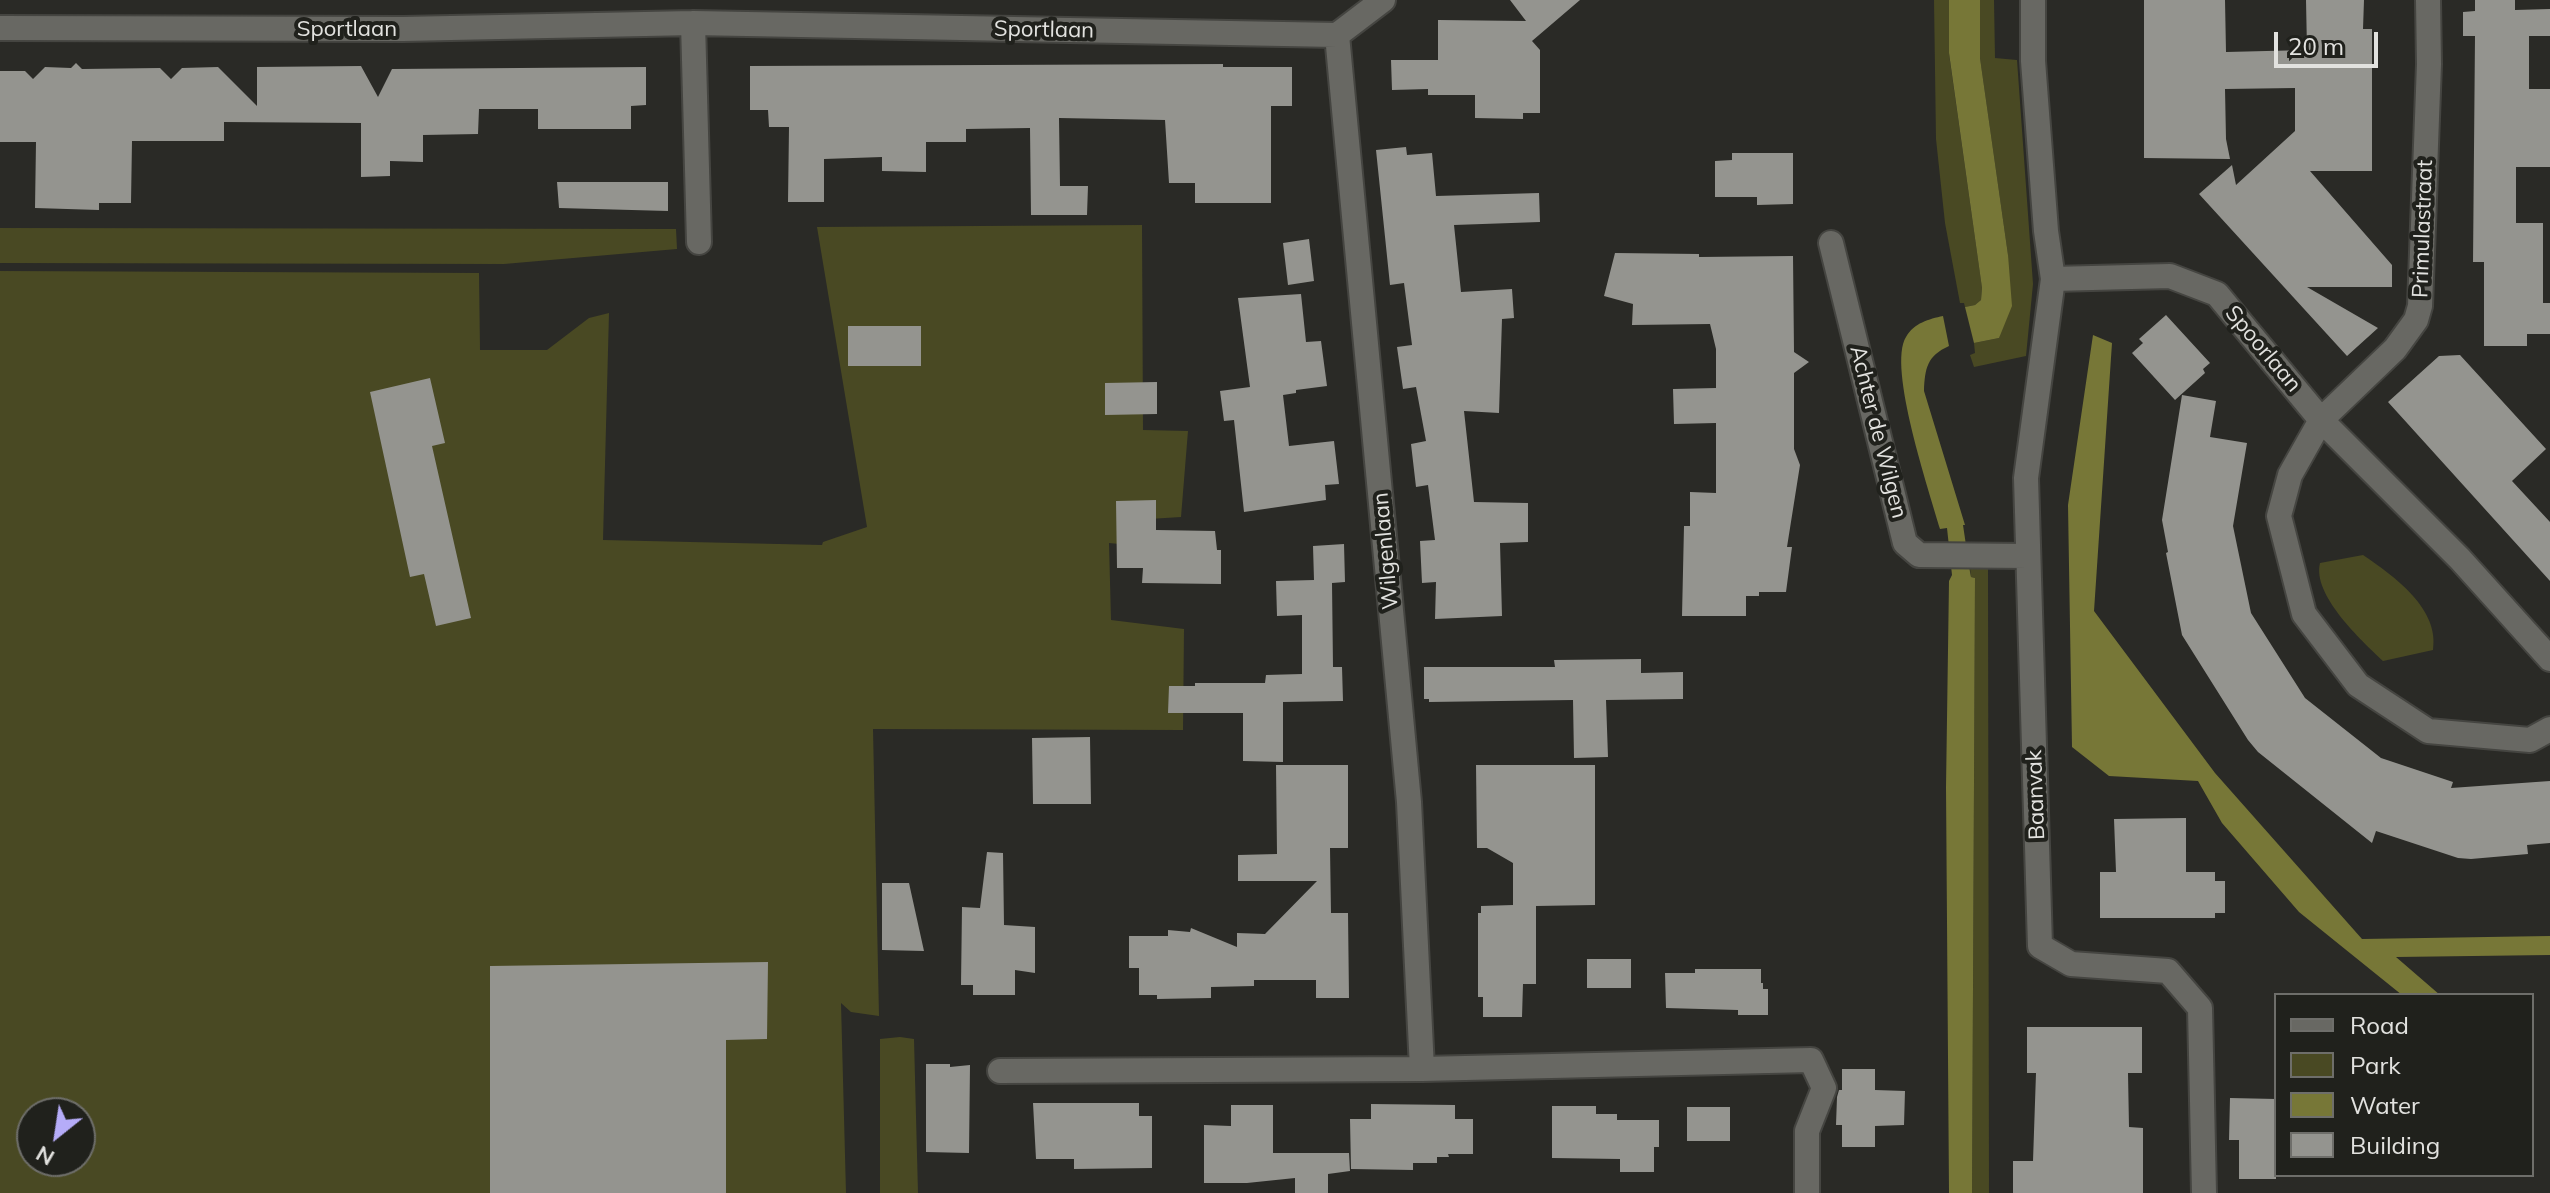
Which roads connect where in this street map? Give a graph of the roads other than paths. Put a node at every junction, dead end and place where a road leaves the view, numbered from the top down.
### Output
1 (1383, 0) edge
2 (2033, 0) edge
3 (2428, 0) edge
4 (693, 23) junction
5 (0, 28) edge
6 (1337, 35) junction
7 (699, 242) dead end
8 (1831, 243) dead end
9 (2053, 279) junction
10 (2321, 420) junction
11 (2028, 556) junction
12 (2550, 659) edge
13 (2550, 729) edge
14 (1422, 1069) junction
15 (1000, 1071) dead end
16 (1807, 1193) edge
17 (2204, 1193) edge

1 - 6 street
2 - 9 street
3 - 10 street, Primulastraat
4 - 5 street, Sportlaan
4 - 6 street, Sportlaan
4 - 7 street
6 - 14 street, Wilgenlaan
8 - 11 street, Achter de Wilgen
9 - 10 street, Spoorlaan
9 - 11 street, Baanvak
10 - 12 street, Spoorlaan
10 - 13 street, Primulastraat
11 - 17 street, Baanvak
14 - 15 street
14 - 16 street

